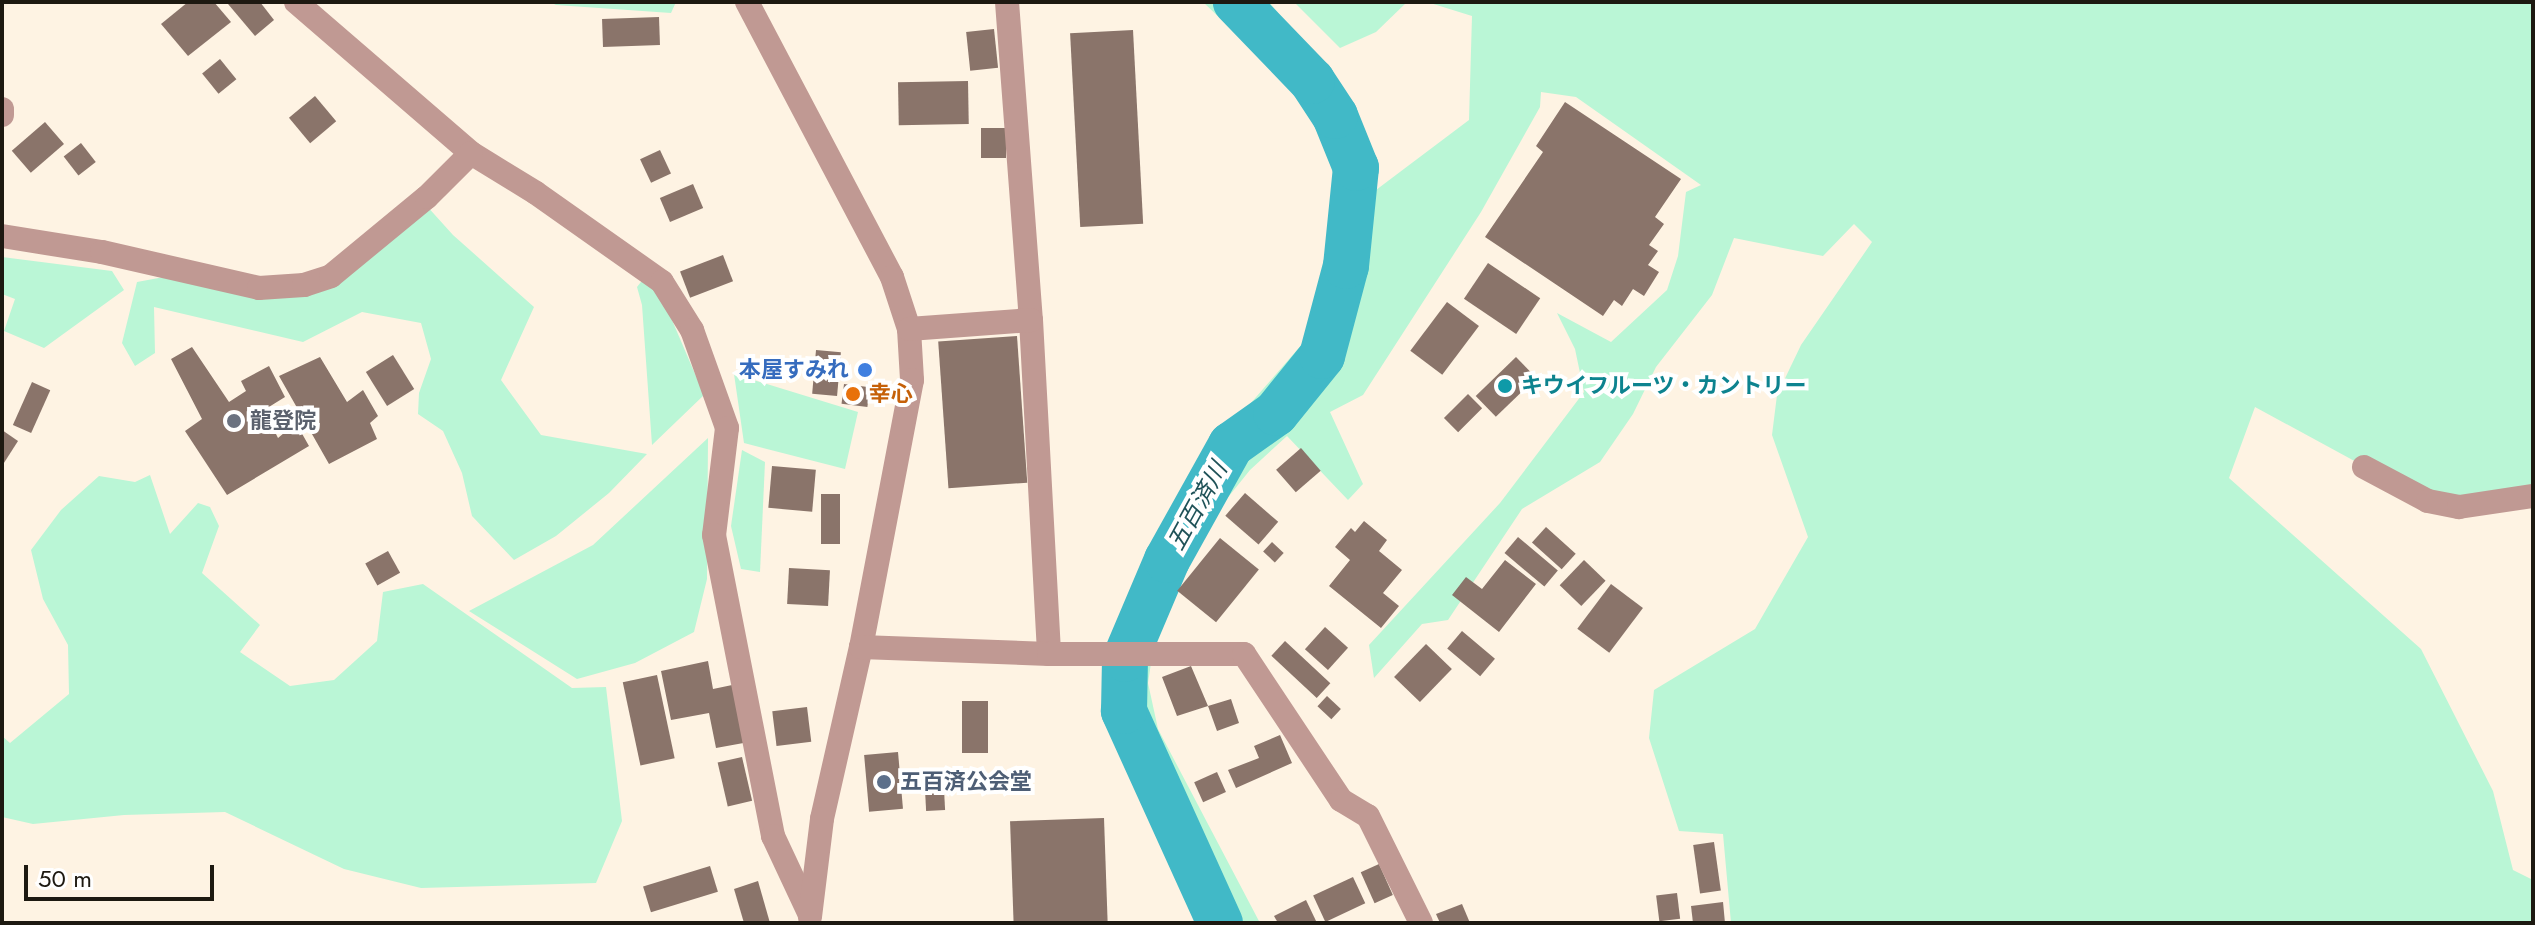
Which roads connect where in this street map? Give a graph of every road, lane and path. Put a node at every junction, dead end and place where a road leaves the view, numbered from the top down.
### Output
1 (296, 2) edge
2 (747, 2) edge
3 (1007, 2) edge
4 (2, 109) edge
5 (2, 115) edge
6 (471, 153) junction
7 (2, 236) edge
8 (1031, 320) junction
9 (909, 329) junction
10 (2364, 467) dead end
11 (2533, 496) edge
12 (861, 647) junction
13 (1049, 654) junction
14 (810, 919) edge
15 (1421, 923) edge

1 - 6 street
2 - 9 street
3 - 8 street
4 - 5 street
6 - 7 street
6 - 14 street
8 - 9 street
8 - 13 street
9 - 12 street
10 - 11 street
12 - 13 street
12 - 14 street
13 - 15 street

